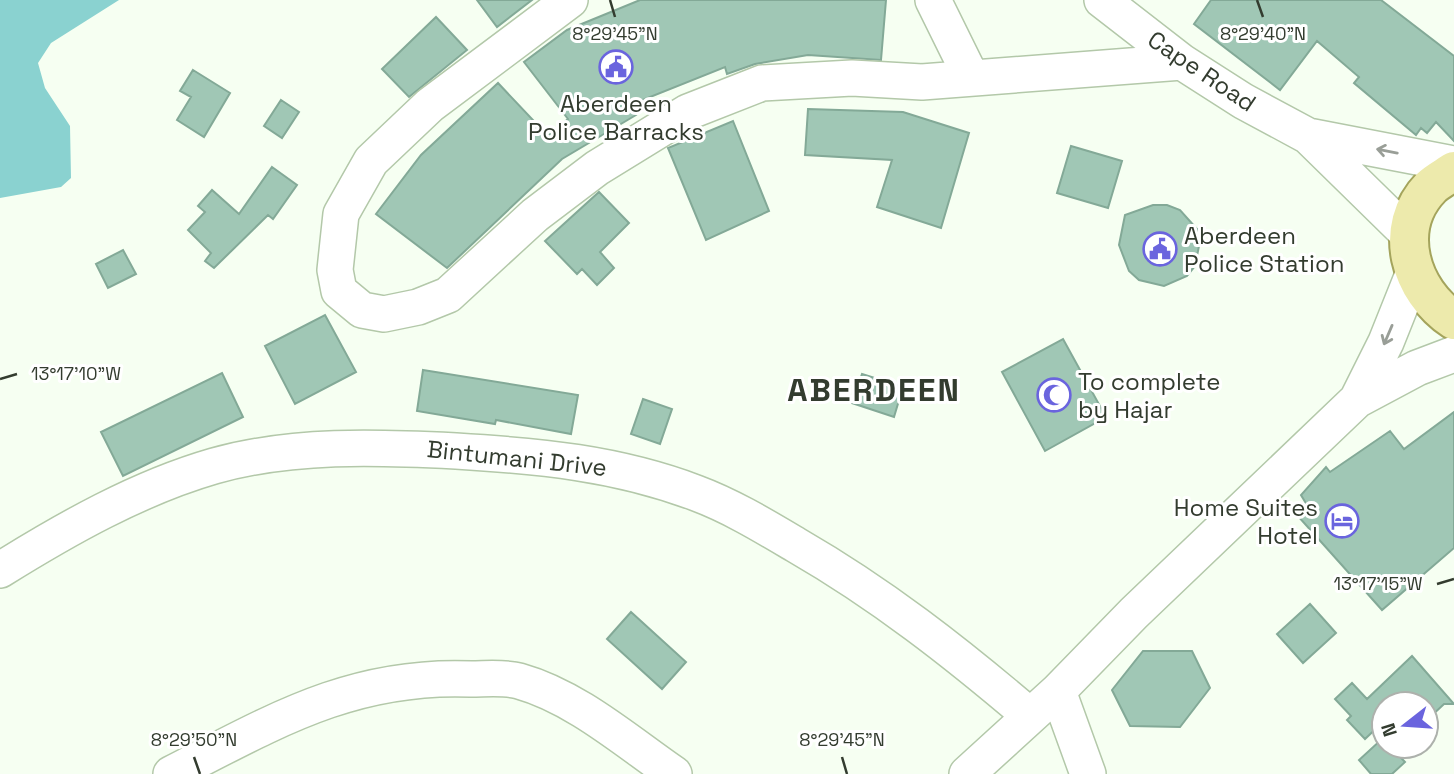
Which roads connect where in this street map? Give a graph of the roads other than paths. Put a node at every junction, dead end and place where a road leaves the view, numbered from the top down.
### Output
1 (570, 0) edge
2 (933, 0) edge
3 (1101, 0) edge
4 (1182, 62) junction
5 (971, 77) junction
6 (1308, 136) junction
7 (1454, 164) edge
8 (1454, 171) edge
9 (1409, 235) junction
10 (1414, 272) junction
11 (1454, 320) edge
12 (1454, 354) edge
13 (1357, 400) junction
14 (0, 570) edge
15 (1058, 691) junction
16 (1030, 715) junction
17 (171, 774) edge
18 (674, 774) edge
19 (967, 774) edge
20 (1088, 774) edge

1 - 5 street
2 - 5 street
3 - 4 street, Cape Road
4 - 5 street
4 - 6 street, Cape Road
7 -> 6 street, Cape Road
6 - 9 street, Cape Road
8 - 9 main road
9 - 10 main road
10 - 11 main road
10 -> 13 street
12 - 13 street
13 - 15 street
14 - 16 street, Bintumani Drive
15 - 16 street
15 - 20 street
16 - 19 street
17 - 18 street

